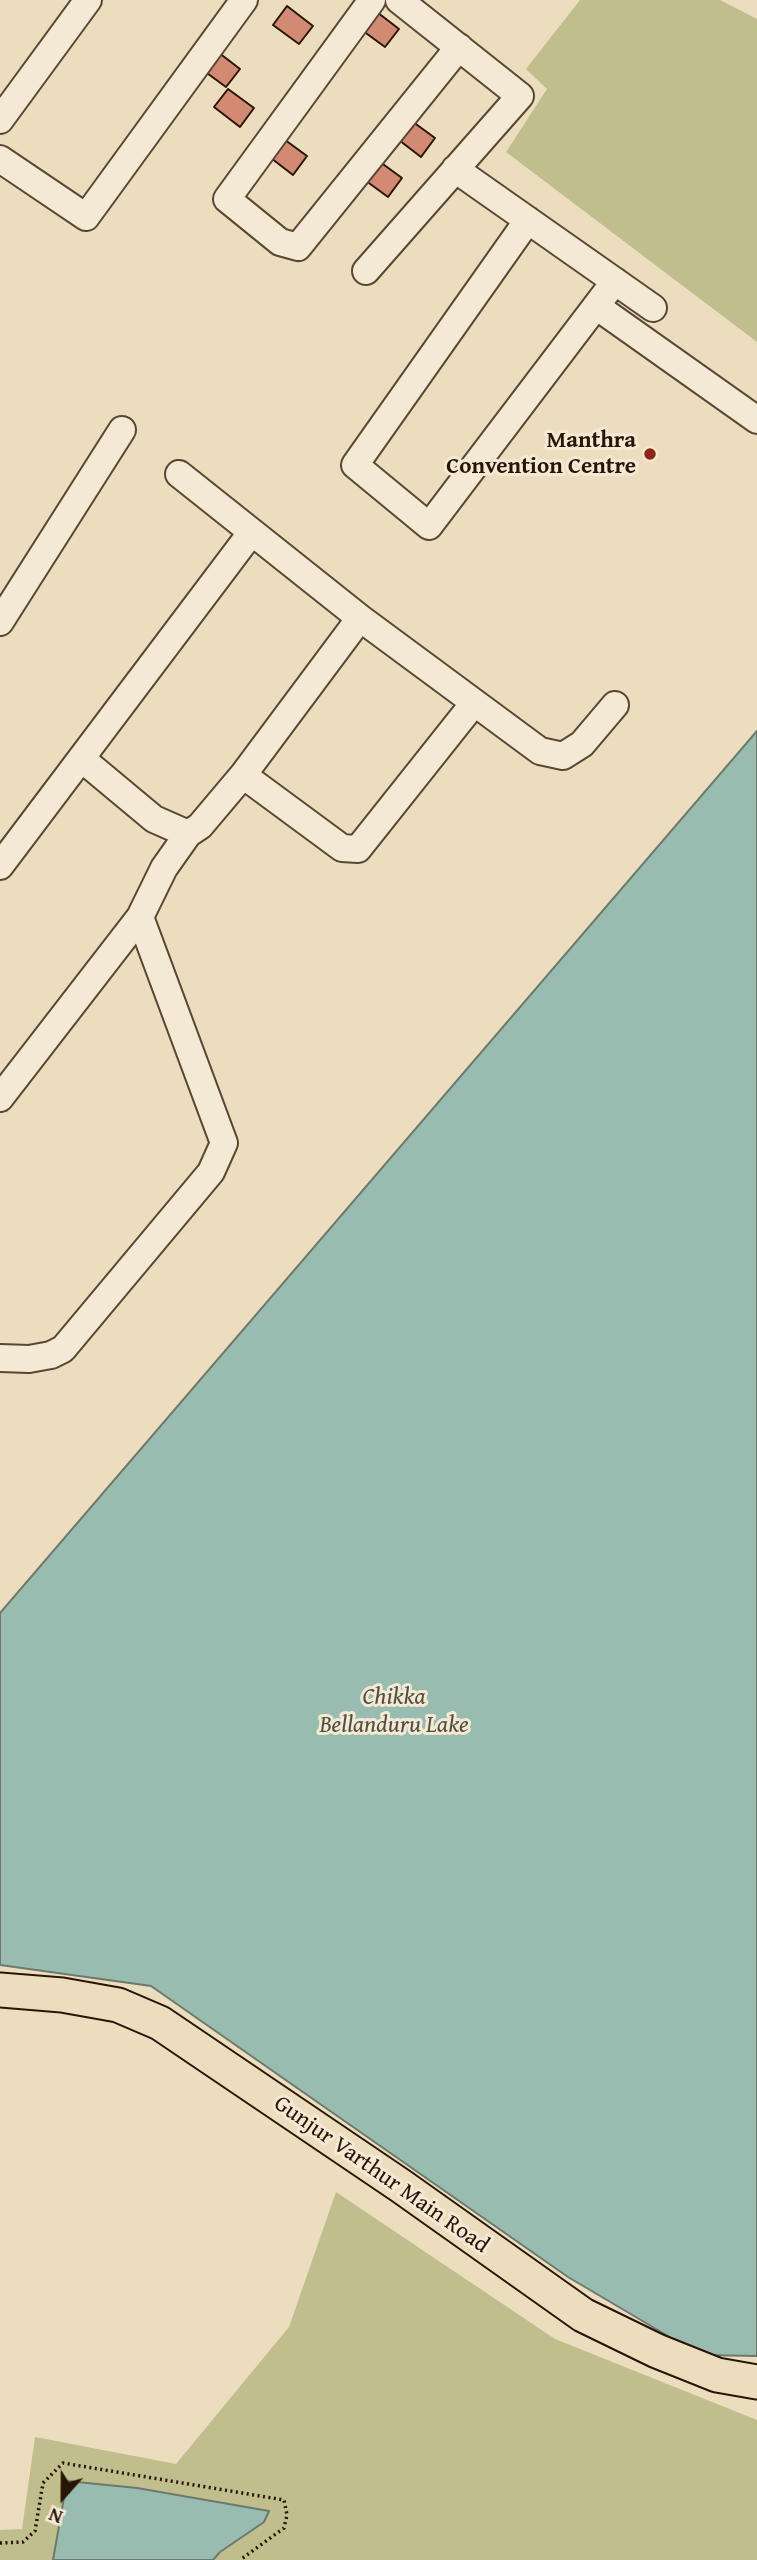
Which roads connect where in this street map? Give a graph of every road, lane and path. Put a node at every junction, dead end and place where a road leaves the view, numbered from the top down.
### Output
1 (88, 0) edge
2 (244, 0) edge
3 (372, 0) edge
4 (400, 0) edge
5 (458, 47) junction
6 (0, 120) edge
7 (0, 159) edge
8 (455, 169) junction
9 (528, 220) junction
10 (366, 271) dead end
11 (615, 281) junction
12 (596, 306) junction
13 (653, 308) dead end
14 (757, 420) edge
15 (122, 430) dead end
16 (179, 474) dead end
17 (251, 533) junction
18 (360, 618) junction
19 (0, 622) edge
20 (474, 703) junction
21 (615, 705) dead end
22 (82, 759) junction
23 (243, 775) junction
24 (188, 834) junction
25 (0, 866) edge
26 (140, 917) junction
27 (0, 1098) edge
28 (0, 1358) edge
29 (0, 1990) edge
30 (757, 2382) edge
31 (0, 2543) edge
32 (240, 2560) edge

1 - 6 street
2 - 7 street
3 - 5 street
4 - 5 street
5 - 8 street
8 - 9 street
8 - 10 street
9 - 11 street
9 - 12 street
11 - 12 street
11 - 13 street
12 - 14 street
15 - 19 street
16 - 17 street
17 - 18 street
17 - 22 street
18 - 20 street
18 - 23 street
20 - 21 street
20 - 23 street
22 - 24 street
22 - 25 street
23 - 24 street
24 - 26 street
26 - 27 street
26 - 28 street
29 - 30 main road, Gunjur Varthur Main Road
31 - 32 path

